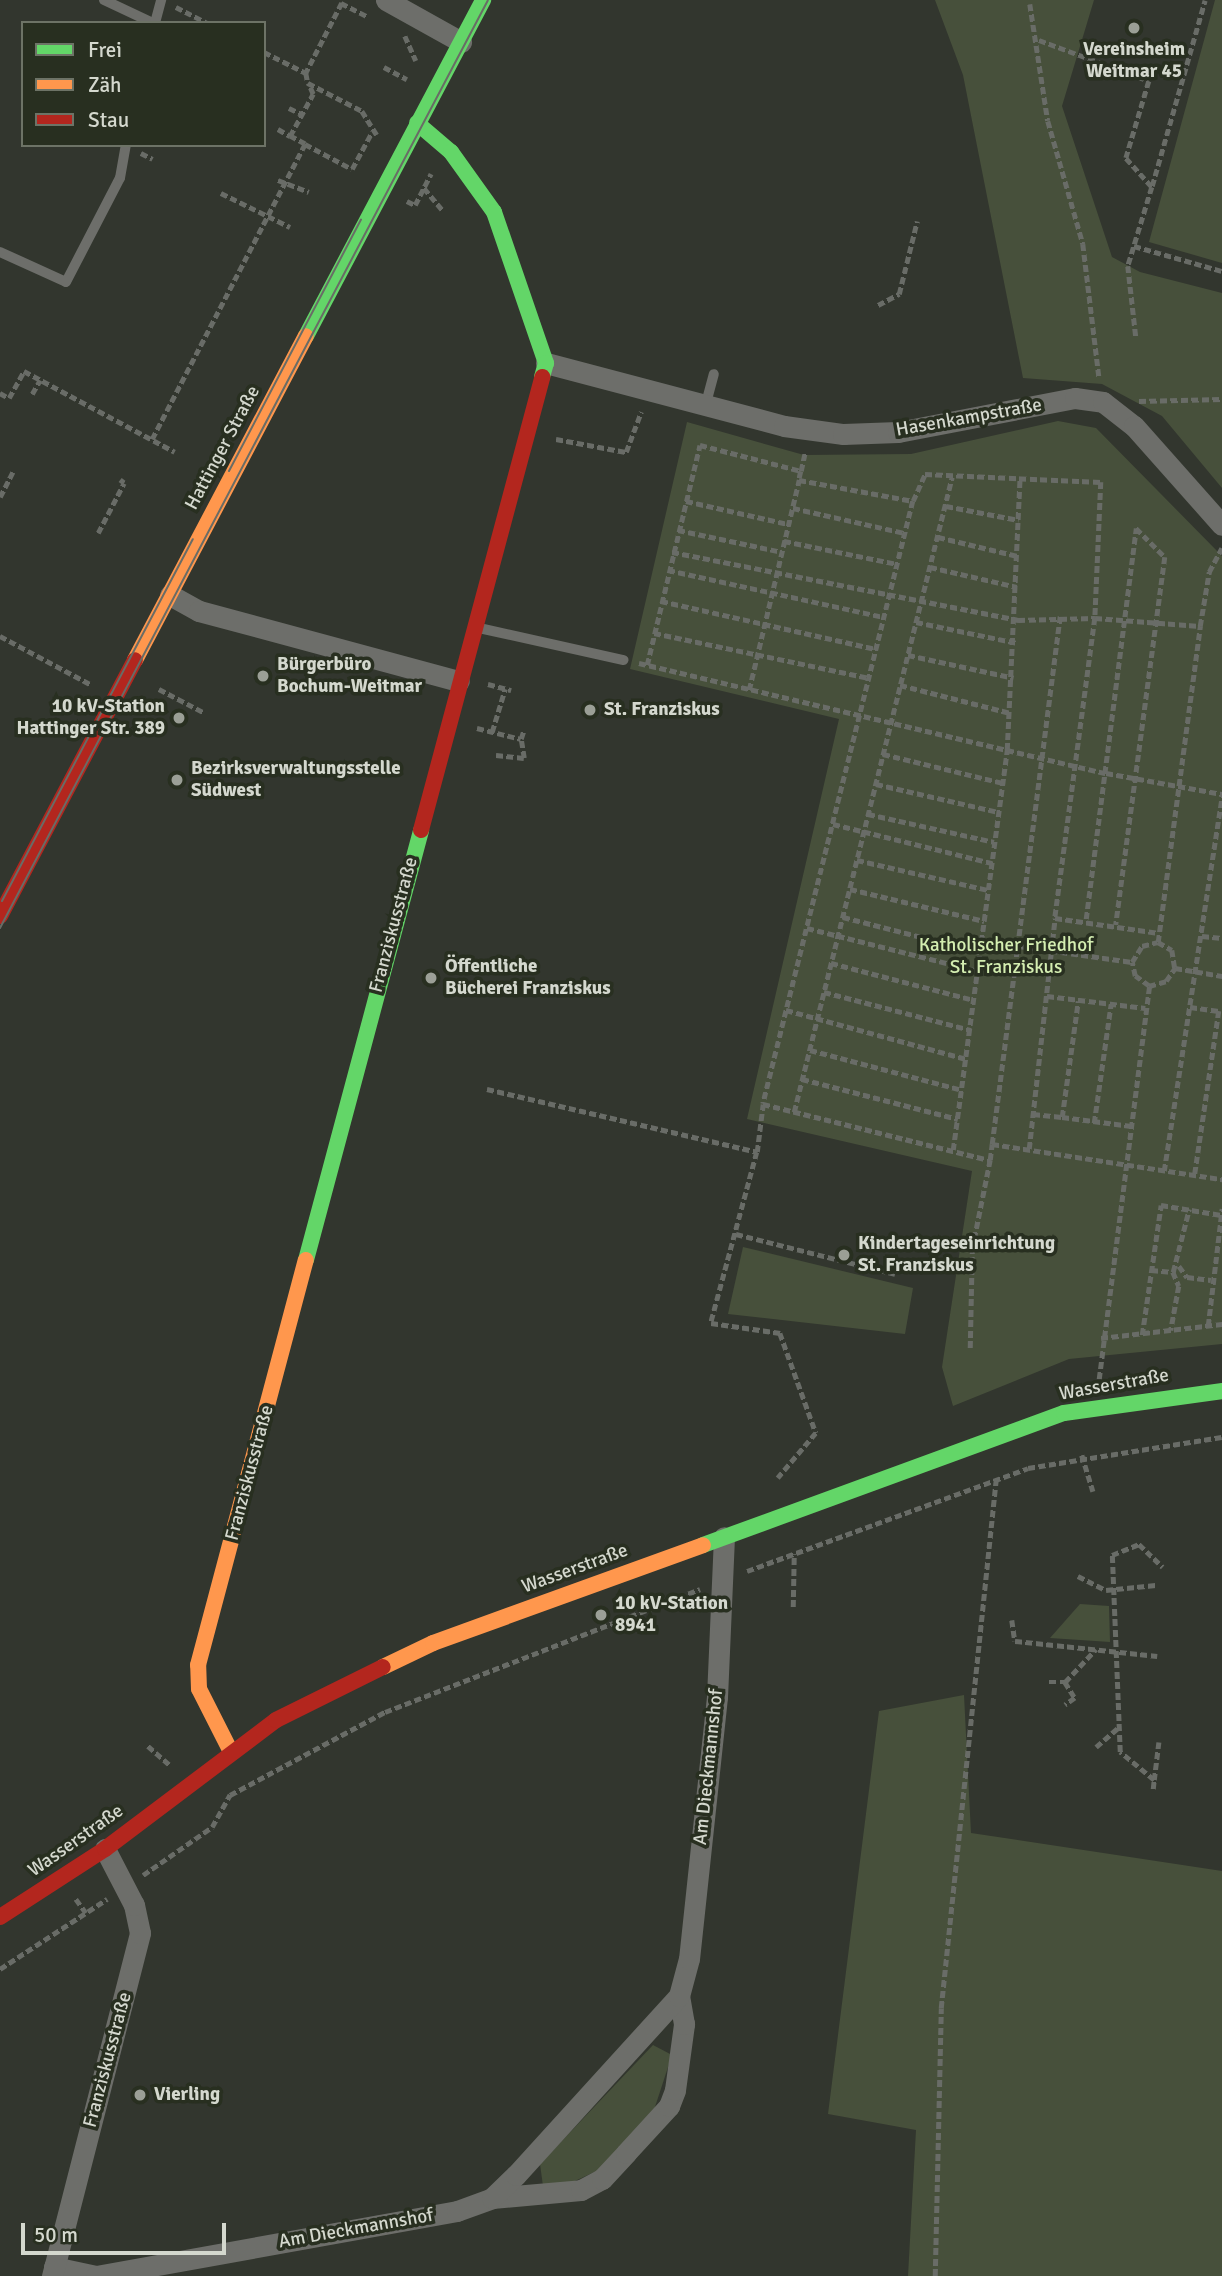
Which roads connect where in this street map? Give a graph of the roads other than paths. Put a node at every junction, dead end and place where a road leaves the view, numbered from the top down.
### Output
1 (104, 0) edge
2 (162, 0) edge
3 (386, 0) edge
4 (474, 3) edge
5 (150, 21) edge
6 (155, 21) edge
7 (461, 42) junction
8 (417, 123) junction
9 (126, 147) edge
10 (0, 252) edge
11 (546, 363) junction
12 (714, 374) dead end
13 (705, 407) junction
14 (1222, 524) edge
15 (170, 595) junction
16 (474, 627) junction
17 (623, 660) road end
18 (470, 682) junction
19 (0, 916) edge
20 (1222, 1391) edge
21 (724, 1537) junction
22 (231, 1752) junction
23 (105, 1849) junction
24 (0, 1917) edge
25 (679, 1996) junction
26 (492, 2198) junction
27 (52, 2272) edge

1 - 5 lane
2 - 6 lane
3 - 7 street
4 - 7 main road, Hattinger Straße
7 - 8 main road, Hattinger Straße
8 - 11 main road
8 - 15 main road, Hattinger Straße
9 - 10 lane
11 - 13 street, Hasenkampstraße
11 - 16 main road, Franziskusstraße
12 - 13 lane
13 - 14 street, Hasenkampstraße
15 - 18 street
15 - 19 main road, Hattinger Straße
16 - 17 lane
16 - 18 main road, Franziskusstraße
18 - 22 main road, Franziskusstraße
20 - 21 main road, Wasserstraße
21 - 22 main road, Wasserstraße
21 - 25 street, Am Dieckmannshof
22 - 23 main road, Wasserstraße
23 - 24 main road, Wasserstraße
23 - 27 street, Franziskusstraße
25 - 26 street, Am Dieckmannshof
25 - 26 street, Am Dieckmannshof
26 - 27 street, Am Dieckmannshof

